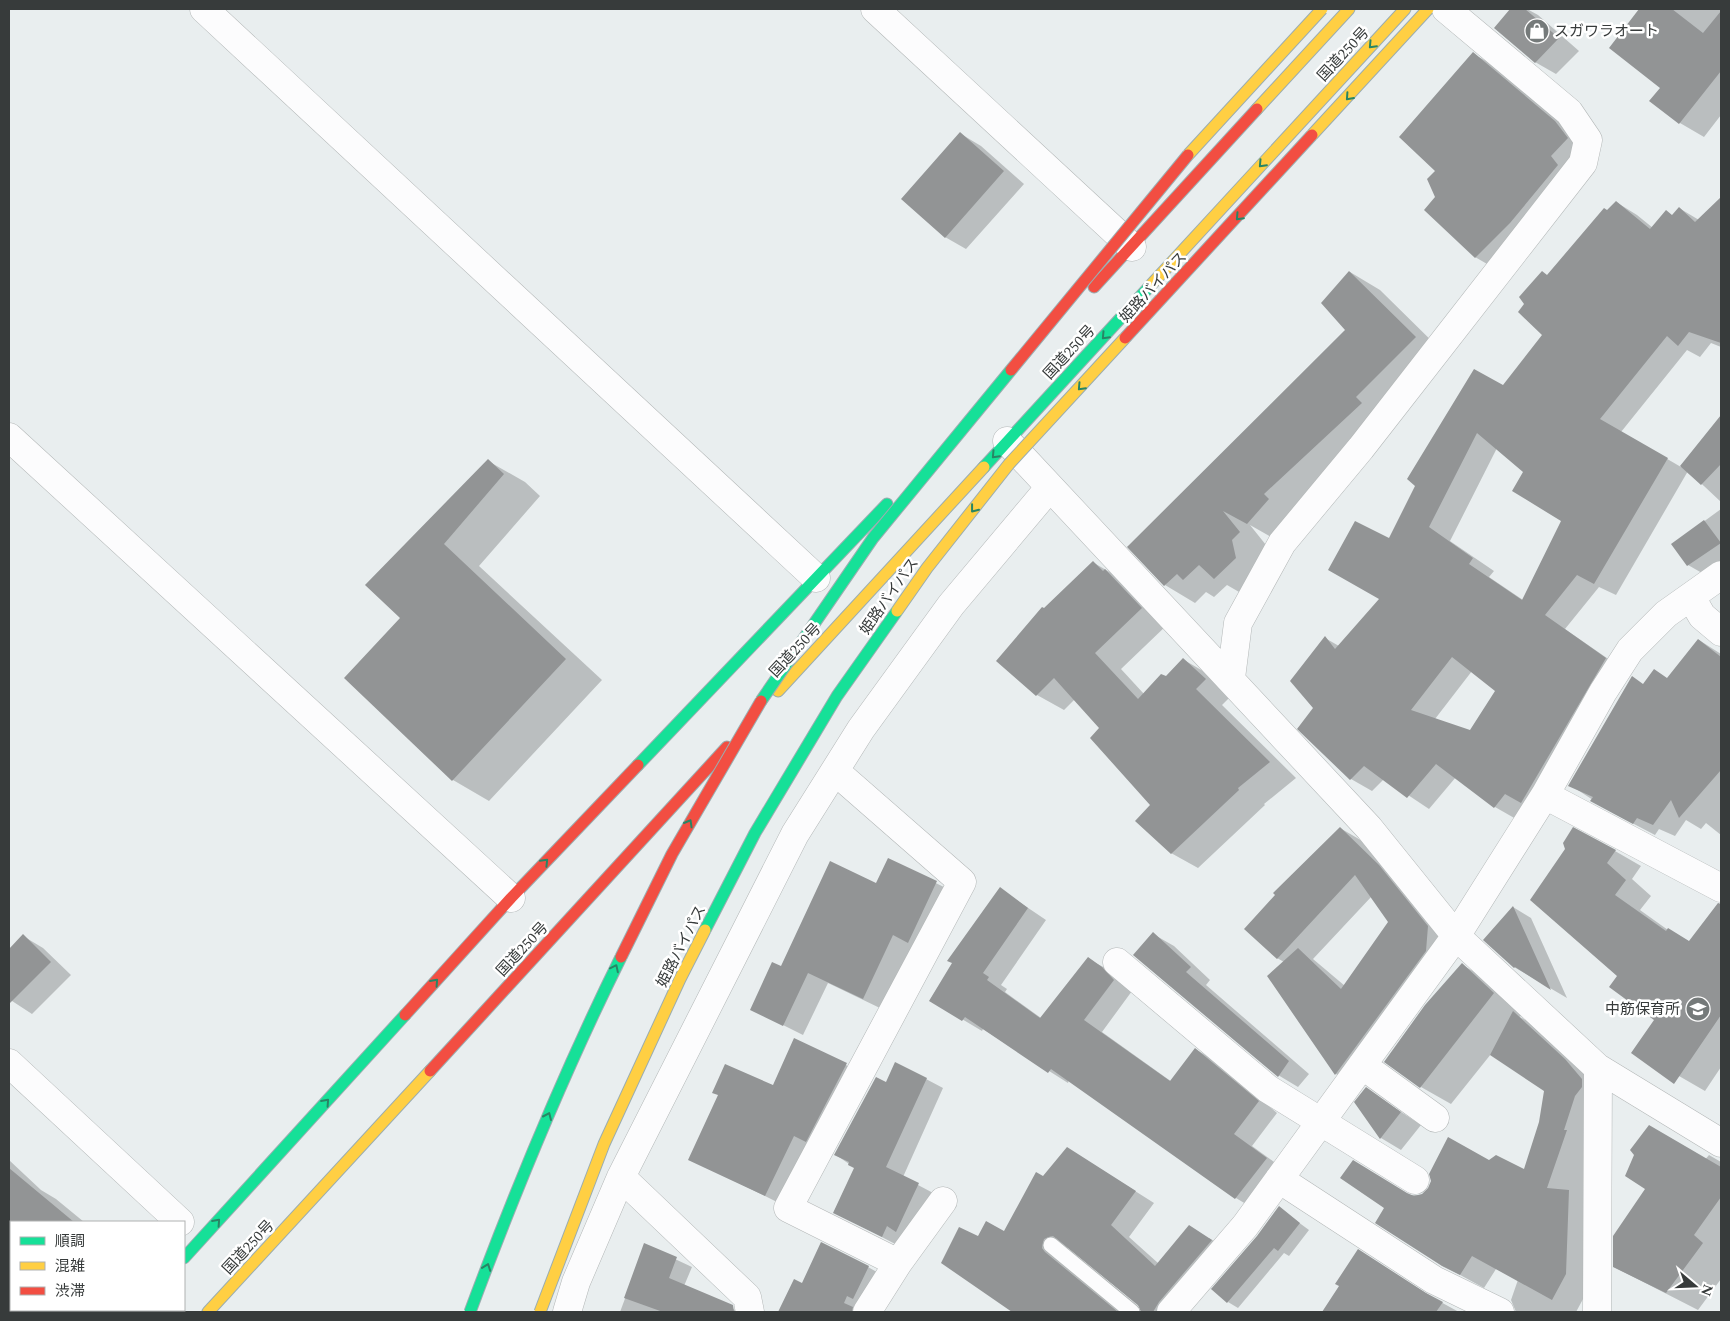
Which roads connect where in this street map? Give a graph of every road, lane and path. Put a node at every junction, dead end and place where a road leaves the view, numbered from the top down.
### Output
1 (204, 9) edge
2 (875, 9) edge
3 (1322, 9) edge
4 (1349, 9) edge
5 (1405, 9) edge
6 (1428, 9) edge
7 (1446, 9) edge
8 (1132, 247) junction
9 (9, 437) edge
10 (1007, 441) junction
11 (1050, 487) junction
12 (1721, 575) edge
13 (816, 578) junction
14 (1691, 597) junction
15 (1721, 632) edge
16 (1231, 678) junction
17 (835, 771) junction
18 (1545, 795) junction
19 (1721, 888) edge
20 (511, 898) junction
21 (1456, 936) junction
22 (1117, 962) dead end
23 (9, 1063) edge
24 (1362, 1065) junction
25 (1598, 1068) junction
26 (1436, 1118) dead end
27 (1321, 1121) junction
28 (1721, 1144) edge
29 (621, 1177) junction
30 (1280, 1179) junction
31 (1415, 1180) dead end
32 (943, 1201) dead end
33 (179, 1221) edge
34 (189, 1242) edge
35 (1051, 1245) dead end
36 (898, 1263) junction
37 (208, 1312) edge
38 (470, 1312) edge
39 (540, 1312) edge
40 (567, 1312) edge
41 (750, 1312) edge
42 (866, 1312) edge
43 (1132, 1312) edge
44 (1171, 1312) edge
45 (1500, 1312) edge
46 (1597, 1312) edge

1 - 13 street
2 - 8 street
38 -> 3 highway, bridge
4 - 8 highway, 国道250号
5 -> 10 highway, 国道250号
6 -> 39 highway, 姫路バイパス, bridge
7 - 16 street
8 - 13 highway, 国道250号
9 - 20 street
10 - 11 street
10 -> 37 highway, 国道250号
11 - 16 street
11 - 17 street
12 - 14 street
20 -> 13 highway, 国道250号
14 - 15 street
14 - 18 street
16 - 21 street
17 - 29 street
17 - 36 street
18 - 19 street
18 - 21 street
34 -> 20 highway, 国道250号
21 - 24 street
21 - 25 street
22 - 27 street
23 - 33 street
24 - 26 street
24 - 27 street
25 - 28 street
25 - 46 street
27 - 30 street
27 - 31 street
29 - 40 street
29 - 41 street
30 - 44 street
30 - 45 street
32 - 36 street
35 - 43 lane
36 - 42 street

